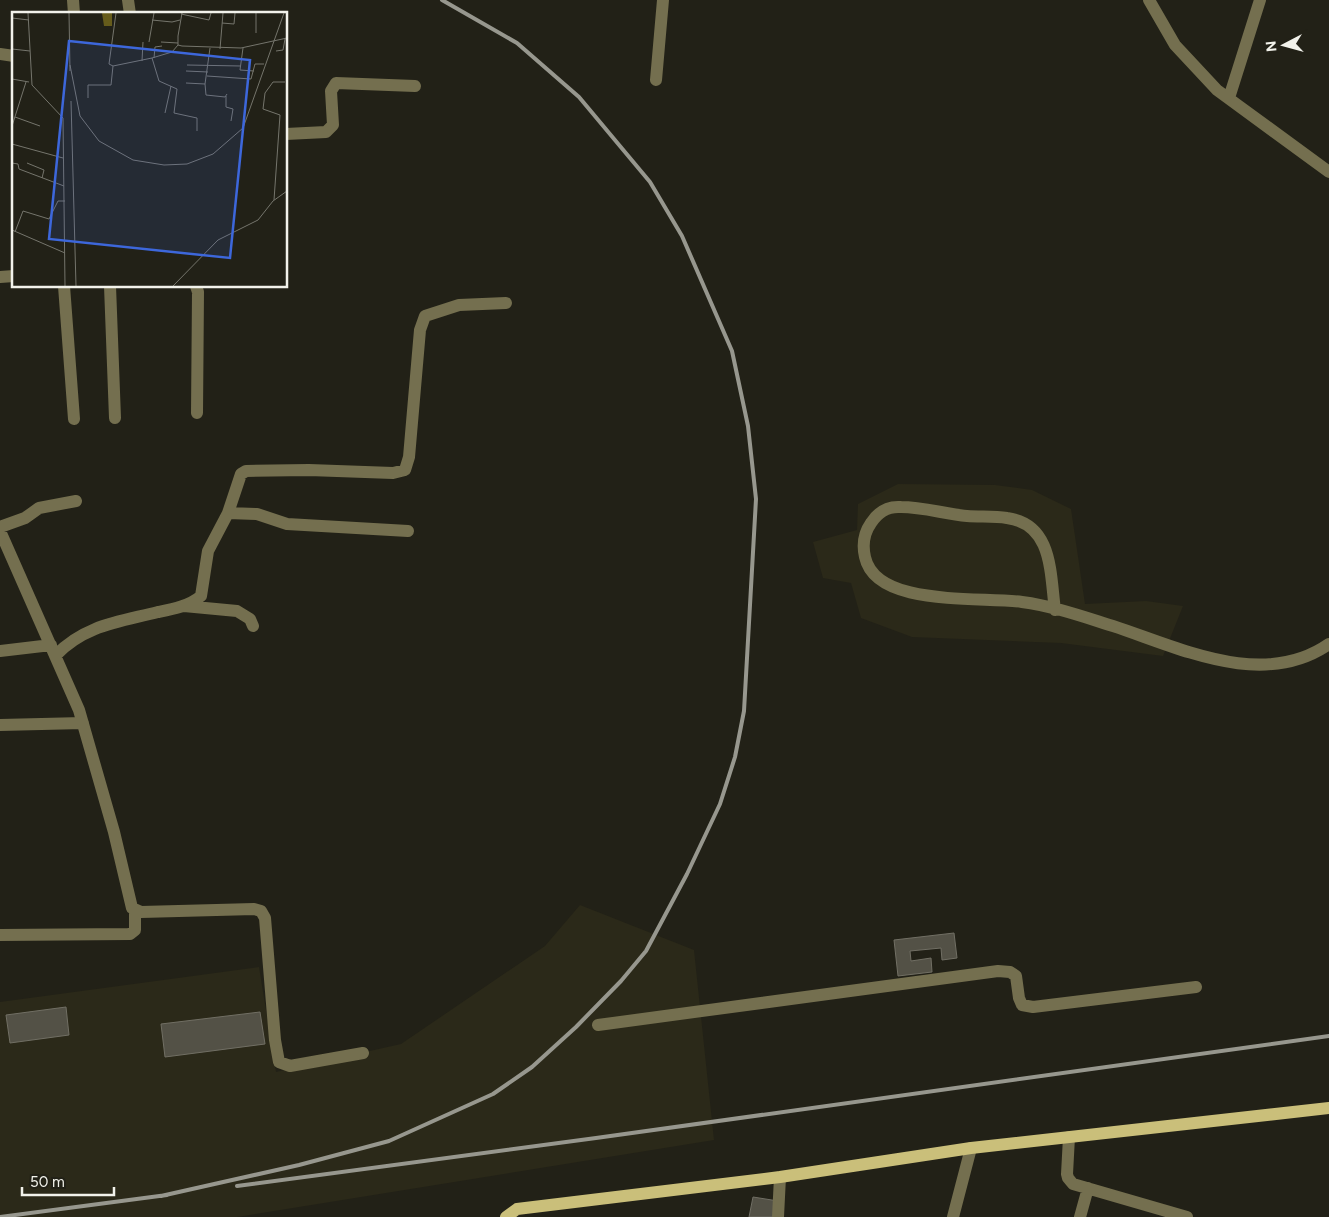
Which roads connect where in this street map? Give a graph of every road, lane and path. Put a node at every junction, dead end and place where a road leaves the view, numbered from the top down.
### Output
1 (663, 0) edge
2 (1149, 0) edge
3 (1260, 0) edge
4 (656, 80) dead end
5 (415, 86) dead end
6 (1228, 98) junction
7 (288, 134) edge
8 (1329, 172) edge
9 (64, 288) edge
10 (110, 288) edge
11 (197, 288) edge
12 (506, 303) dead end
13 (198, 413) dead end
14 (115, 418) dead end
15 (74, 419) dead end
16 (76, 501) dead end
17 (228, 513) junction
18 (0, 529) edge
19 (408, 530) dead end
20 (184, 606) junction
21 (1055, 610) junction
22 (253, 626) dead end
23 (1329, 644) edge
24 (54, 650) junction
25 (0, 651) edge
26 (83, 723) junction
27 (0, 725) edge
28 (135, 911) junction
29 (0, 935) edge
30 (1196, 987) dead end
31 (598, 1025) dead end
32 (363, 1053) dead end
33 (1329, 1108) edge
34 (1069, 1137) junction
35 (970, 1148) junction
36 (780, 1177) junction
37 (1088, 1188) junction
38 (506, 1217) edge
39 (778, 1217) edge
40 (953, 1217) edge
41 (1080, 1217) edge
42 (1187, 1217) edge

1 - 4 street
2 - 6 street
3 - 6 street
5 - 7 street
6 - 8 street
9 - 15 street
10 - 14 street
11 - 13 street
12 - 17 street
16 - 18 street
17 - 19 street
17 - 20 street
18 - 24 street
20 - 22 street
20 - 24 street
21 - 21 street
21 - 23 street
24 - 25 street
24 - 26 street
26 - 27 street
26 - 28 street
28 - 29 street
28 - 32 street
30 - 31 street
33 - 34 main road
34 - 35 main road
34 - 37 street
35 - 36 main road
35 - 40 street
36 - 38 main road
36 - 39 street
37 - 41 street
37 - 42 street

